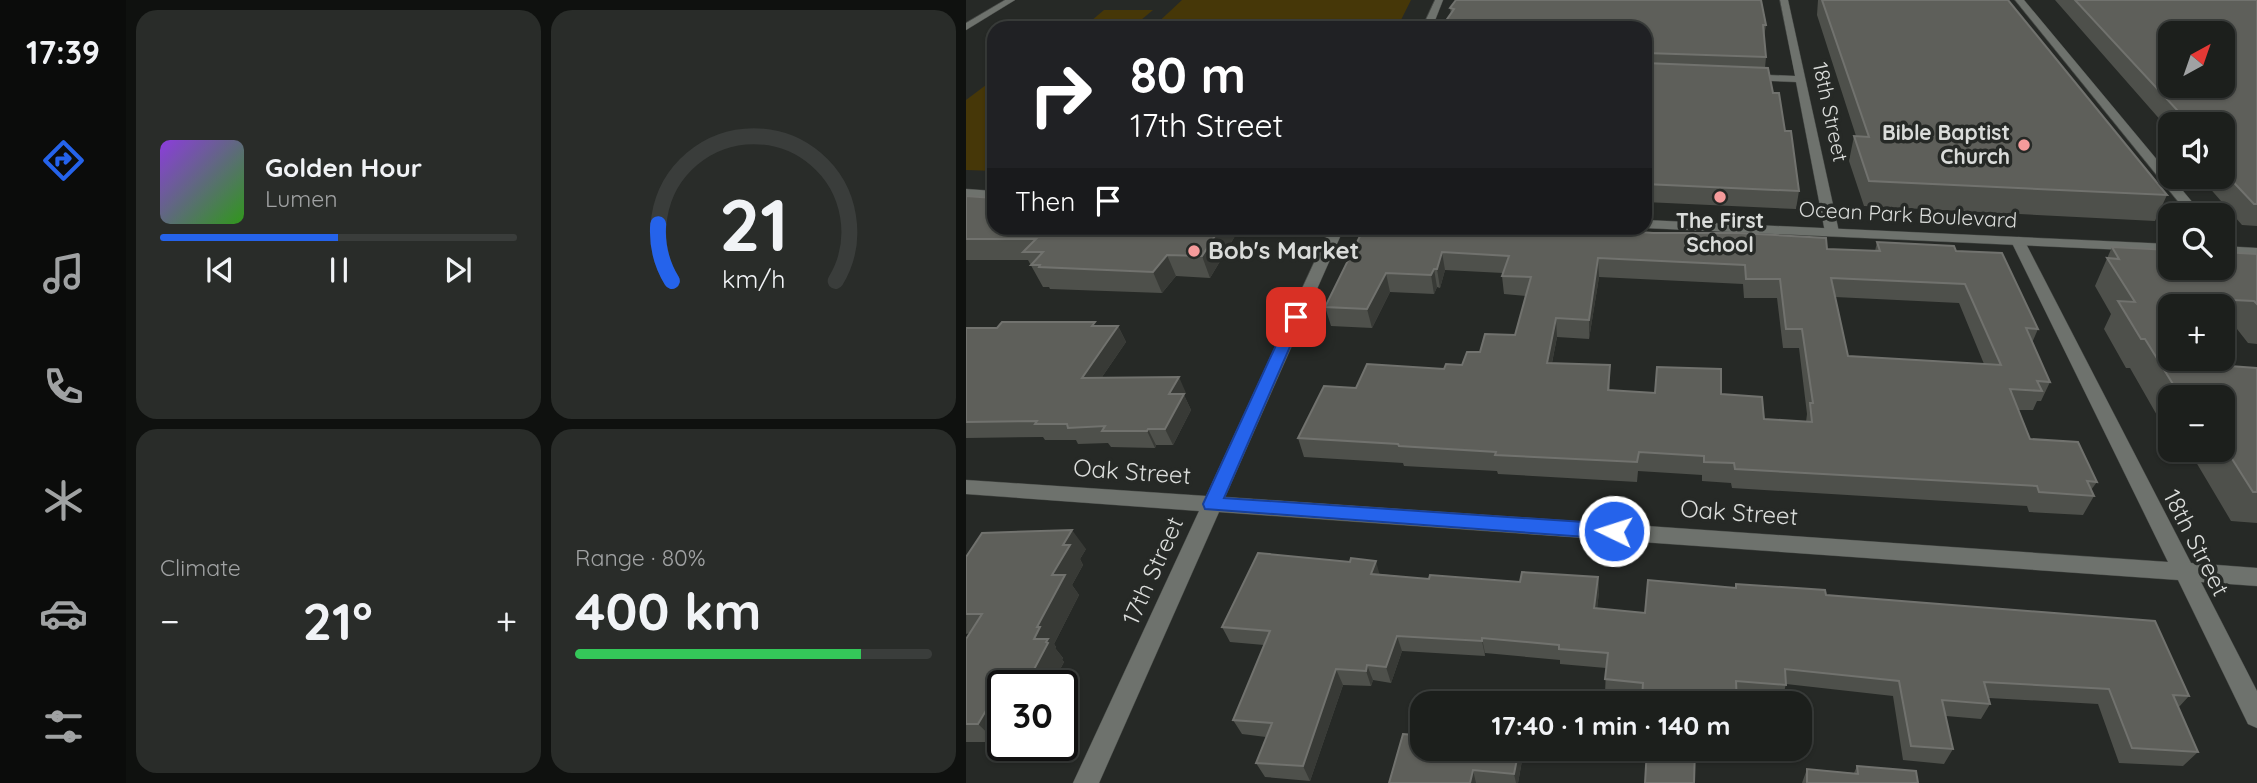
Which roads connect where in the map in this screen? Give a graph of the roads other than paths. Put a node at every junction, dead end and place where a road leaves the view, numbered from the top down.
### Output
1 (1011, 0) edge
2 (1439, 0) edge
3 (1783, 0) edge
4 (2019, 0) edge
5 (1430, 21) edge
6 (966, 27) edge
7 (1735, 77) edge
8 (1800, 79) junction
9 (966, 193) edge
10 (987, 194) edge
11 (2186, 203) edge
12 (1652, 224) edge
13 (1832, 232) junction
14 (1334, 235) edge
15 (2018, 241) junction
16 (2158, 247) edge
17 (2235, 250) edge
18 (2257, 252) edge
19 (966, 487) edge
20 (1212, 504) junction
21 (2182, 570) junction
22 (2257, 577) edge
23 (2257, 716) edge
24 (1086, 783) edge

1 - 6 street
2 - 5 street
3 - 8 street, 18th Street
4 - 11 street
7 - 8 street
8 - 13 street, 18th Street
9 - 10 street
12 - 13 street, Ocean Park Boulevard
13 - 15 street, Ocean Park Boulevard
14 - 20 street, 17th Street
15 - 16 street, Ocean Park Boulevard
15 - 21 street, 18th Street
17 - 18 street
19 - 20 street, Oak Street
20 - 21 street, Oak Street
20 - 24 street, 17th Street
21 - 22 street, Oak Street
21 - 23 street, 18th Street

